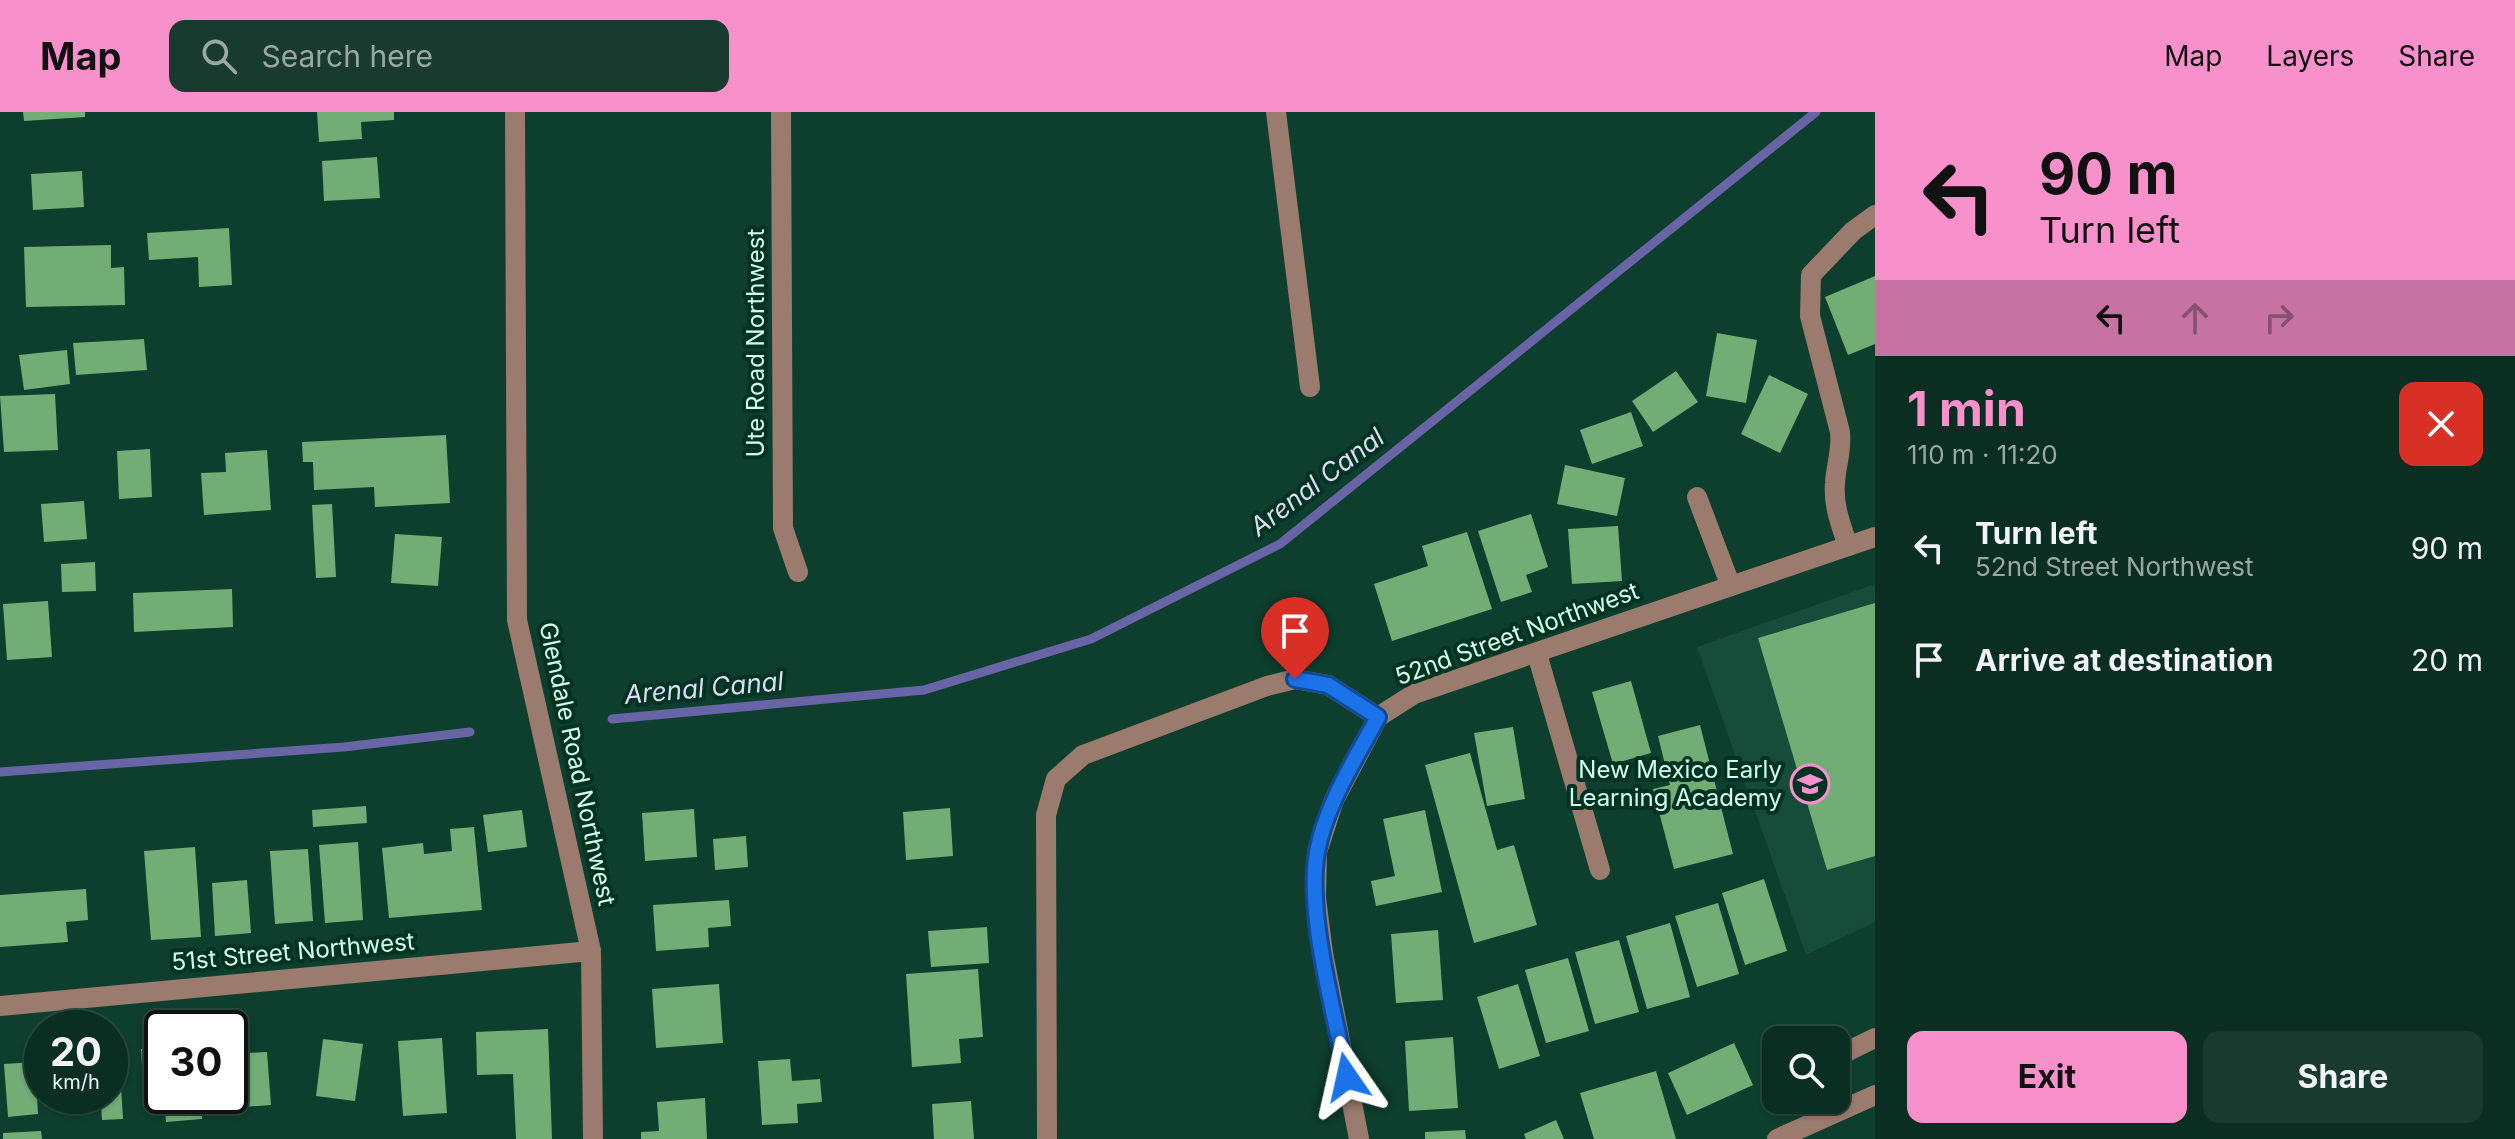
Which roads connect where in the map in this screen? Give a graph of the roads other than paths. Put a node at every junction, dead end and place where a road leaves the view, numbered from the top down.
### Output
1 (515, 112) edge
2 (781, 112) edge
3 (1276, 112) edge
4 (1875, 215) edge
5 (1310, 387) dead end
6 (1697, 497) dead end
7 (1875, 537) edge
8 (1848, 546) junction
9 (798, 572) dead end
10 (1730, 584) junction
11 (1537, 654) junction
12 (1378, 717) junction
13 (1600, 870) dead end
14 (591, 951) junction
15 (0, 1006) edge
16 (1875, 1038) edge
17 (1850, 1050) edge
18 (1875, 1095) edge
19 (593, 1139) edge
20 (1047, 1139) edge
21 (1359, 1139) edge
22 (1777, 1139) edge

1 - 14 street, Glendale Road Northwest
2 - 9 street, Ute Road Northwest
3 - 5 street
4 - 8 street
6 - 10 street
7 - 8 street, 52nd Street Northwest
8 - 10 street, 52nd Street Northwest
10 - 11 street, 52nd Street Northwest
11 - 12 street, 52nd Street Northwest
11 - 13 street
12 - 20 street, 52nd Street Northwest
12 - 21 street
14 - 15 street, 51st Street Northwest
14 - 19 street, Glendale Road Northwest
16 - 17 street
18 - 22 street

